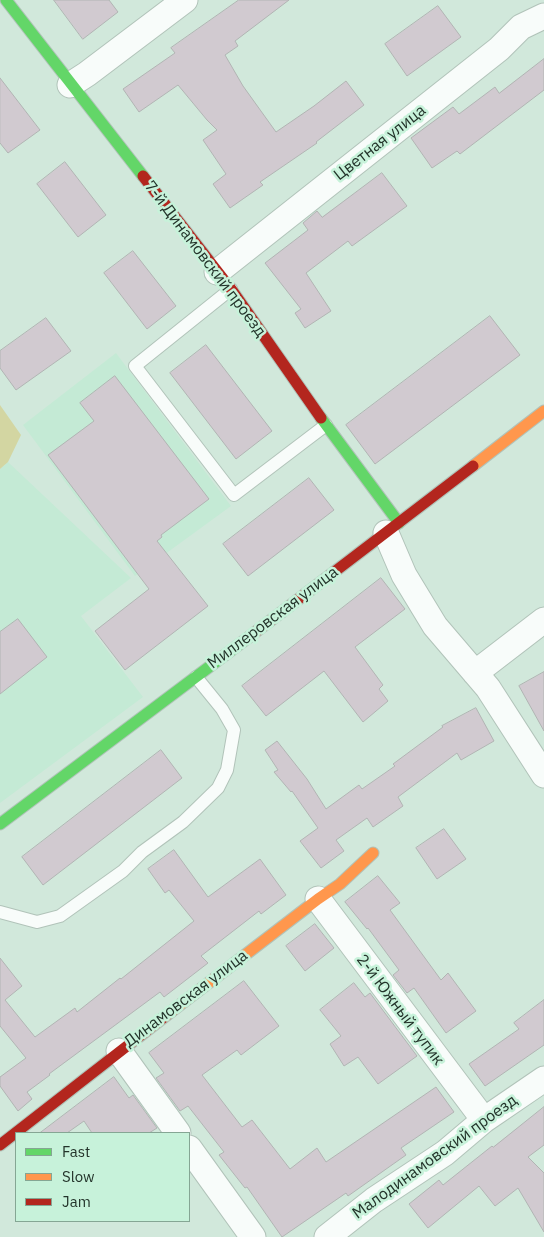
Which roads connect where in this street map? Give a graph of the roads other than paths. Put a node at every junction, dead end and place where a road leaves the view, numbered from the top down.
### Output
1 (6, 0) edge
2 (185, 0) edge
3 (544, 16) edge
4 (70, 85) junction
5 (224, 281) junction
6 (544, 410) edge
7 (326, 425) junction
8 (392, 528) junction
9 (544, 620) edge
10 (475, 673) junction
11 (196, 676) junction
12 (544, 775) edge
13 (0, 824) edge
14 (373, 854) dead end
15 (318, 899) junction
16 (0, 912) edge
17 (119, 1050) junction
18 (544, 1079) edge
19 (484, 1120) junction
20 (17, 1132) edge
21 (177, 1132) edge
22 (15, 1134) edge
23 (0, 1146) edge
24 (190, 1149) edge
25 (253, 1237) edge
26 (327, 1237) edge

1 - 4 street, 7-й Динамовский проезд
2 - 4 street
3 - 5 street, Цветная улица
4 - 5 street, 7-й Динамовский проезд
5 - 7 street, 7-й Динамовский проезд
5 - 7 lane
6 - 8 street, Миллеровская улица
7 - 8 street, 7-й Динамовский проезд
8 - 10 street, 7-й Динамовский проезд
8 - 11 street, Миллеровская улица
9 - 10 street
10 - 12 street, 7-й Динамовский проезд
11 - 13 street, Миллеровская улица
11 - 16 lane
14 - 15 street, Динамовская улица
15 - 17 street, Динамовская улица
15 - 19 street, 2-й Южный тупик
17 - 20 street, Динамовская улица
17 - 21 street
18 - 19 street, Малодинамовский проезд
19 - 26 street, Малодинамовский проезд
22 - 23 street, Динамовская улица
24 - 25 street

